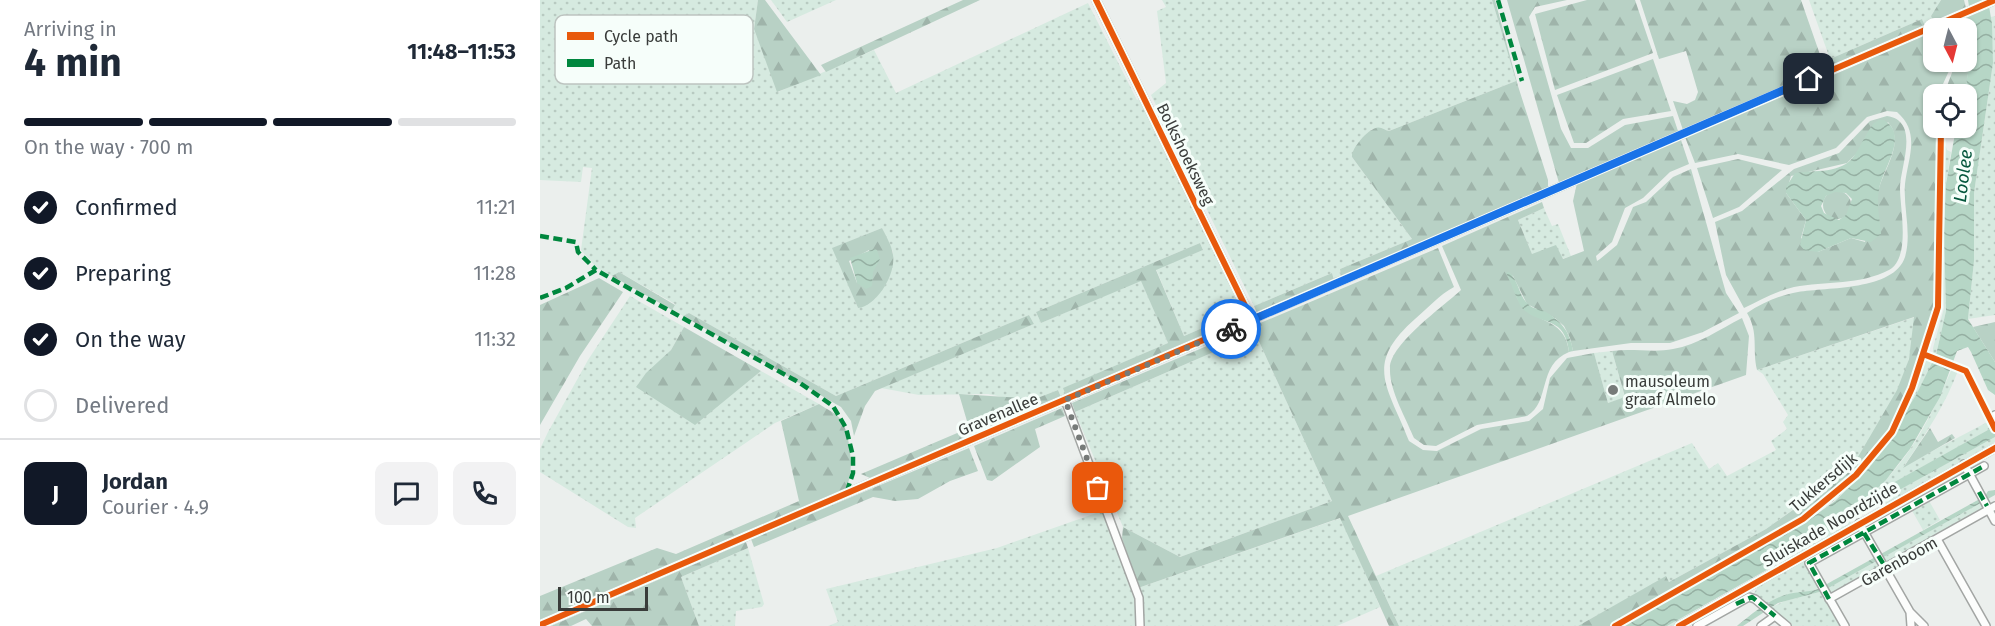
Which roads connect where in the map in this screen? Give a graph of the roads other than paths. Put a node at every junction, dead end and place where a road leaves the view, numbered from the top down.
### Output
1 (1096, 0) edge
2 (1993, 1) edge
3 (1252, 320) junction
4 (1065, 400) junction
5 (1995, 448) edge
6 (1964, 464) junction
7 (1984, 466) dead end
8 (1969, 474) junction
9 (1990, 507) edge
10 (1995, 521) edge
11 (1859, 523) junction
12 (1864, 533) junction
13 (1937, 539) junction
14 (1805, 556) junction
15 (1809, 563) junction
16 (1884, 566) junction
17 (1828, 597) junction
18 (1910, 612) junction
19 (1772, 613) junction
20 (540, 625) edge
21 (1140, 626) edge
22 (1679, 626) edge
23 (1697, 626) edge
24 (1761, 626) edge
25 (1787, 626) edge
26 (1845, 626) edge
27 (1911, 626) edge
28 (1924, 626) edge
29 (1986, 626) edge

1 - 3 street, Bolkshoeksweg
2 - 3 street, Gravenallee
3 - 4 street, Gravenallee
4 - 20 street, Gravenallee
4 - 21 street
5 - 6 street, Sluiskade Noordzijde
6 - 8 street
6 - 11 street, Sluiskade Noordzijde
7 - 8 street
8 - 9 street
8 - 12 street
9 - 10 street
9 - 13 street, Garenboom
11 - 12 street
11 - 14 street, Sluiskade Noordzijde
12 - 15 street
12 - 16 street
13 - 16 street, Garenboom
13 - 29 street
14 - 15 street
14 - 22 street, Sluiskade Noordzijde
15 - 17 street
16 - 17 street, Garenboom
16 - 18 street
17 - 26 street
18 - 27 street
18 - 28 street
19 - 23 street
19 - 24 street
19 - 25 street

